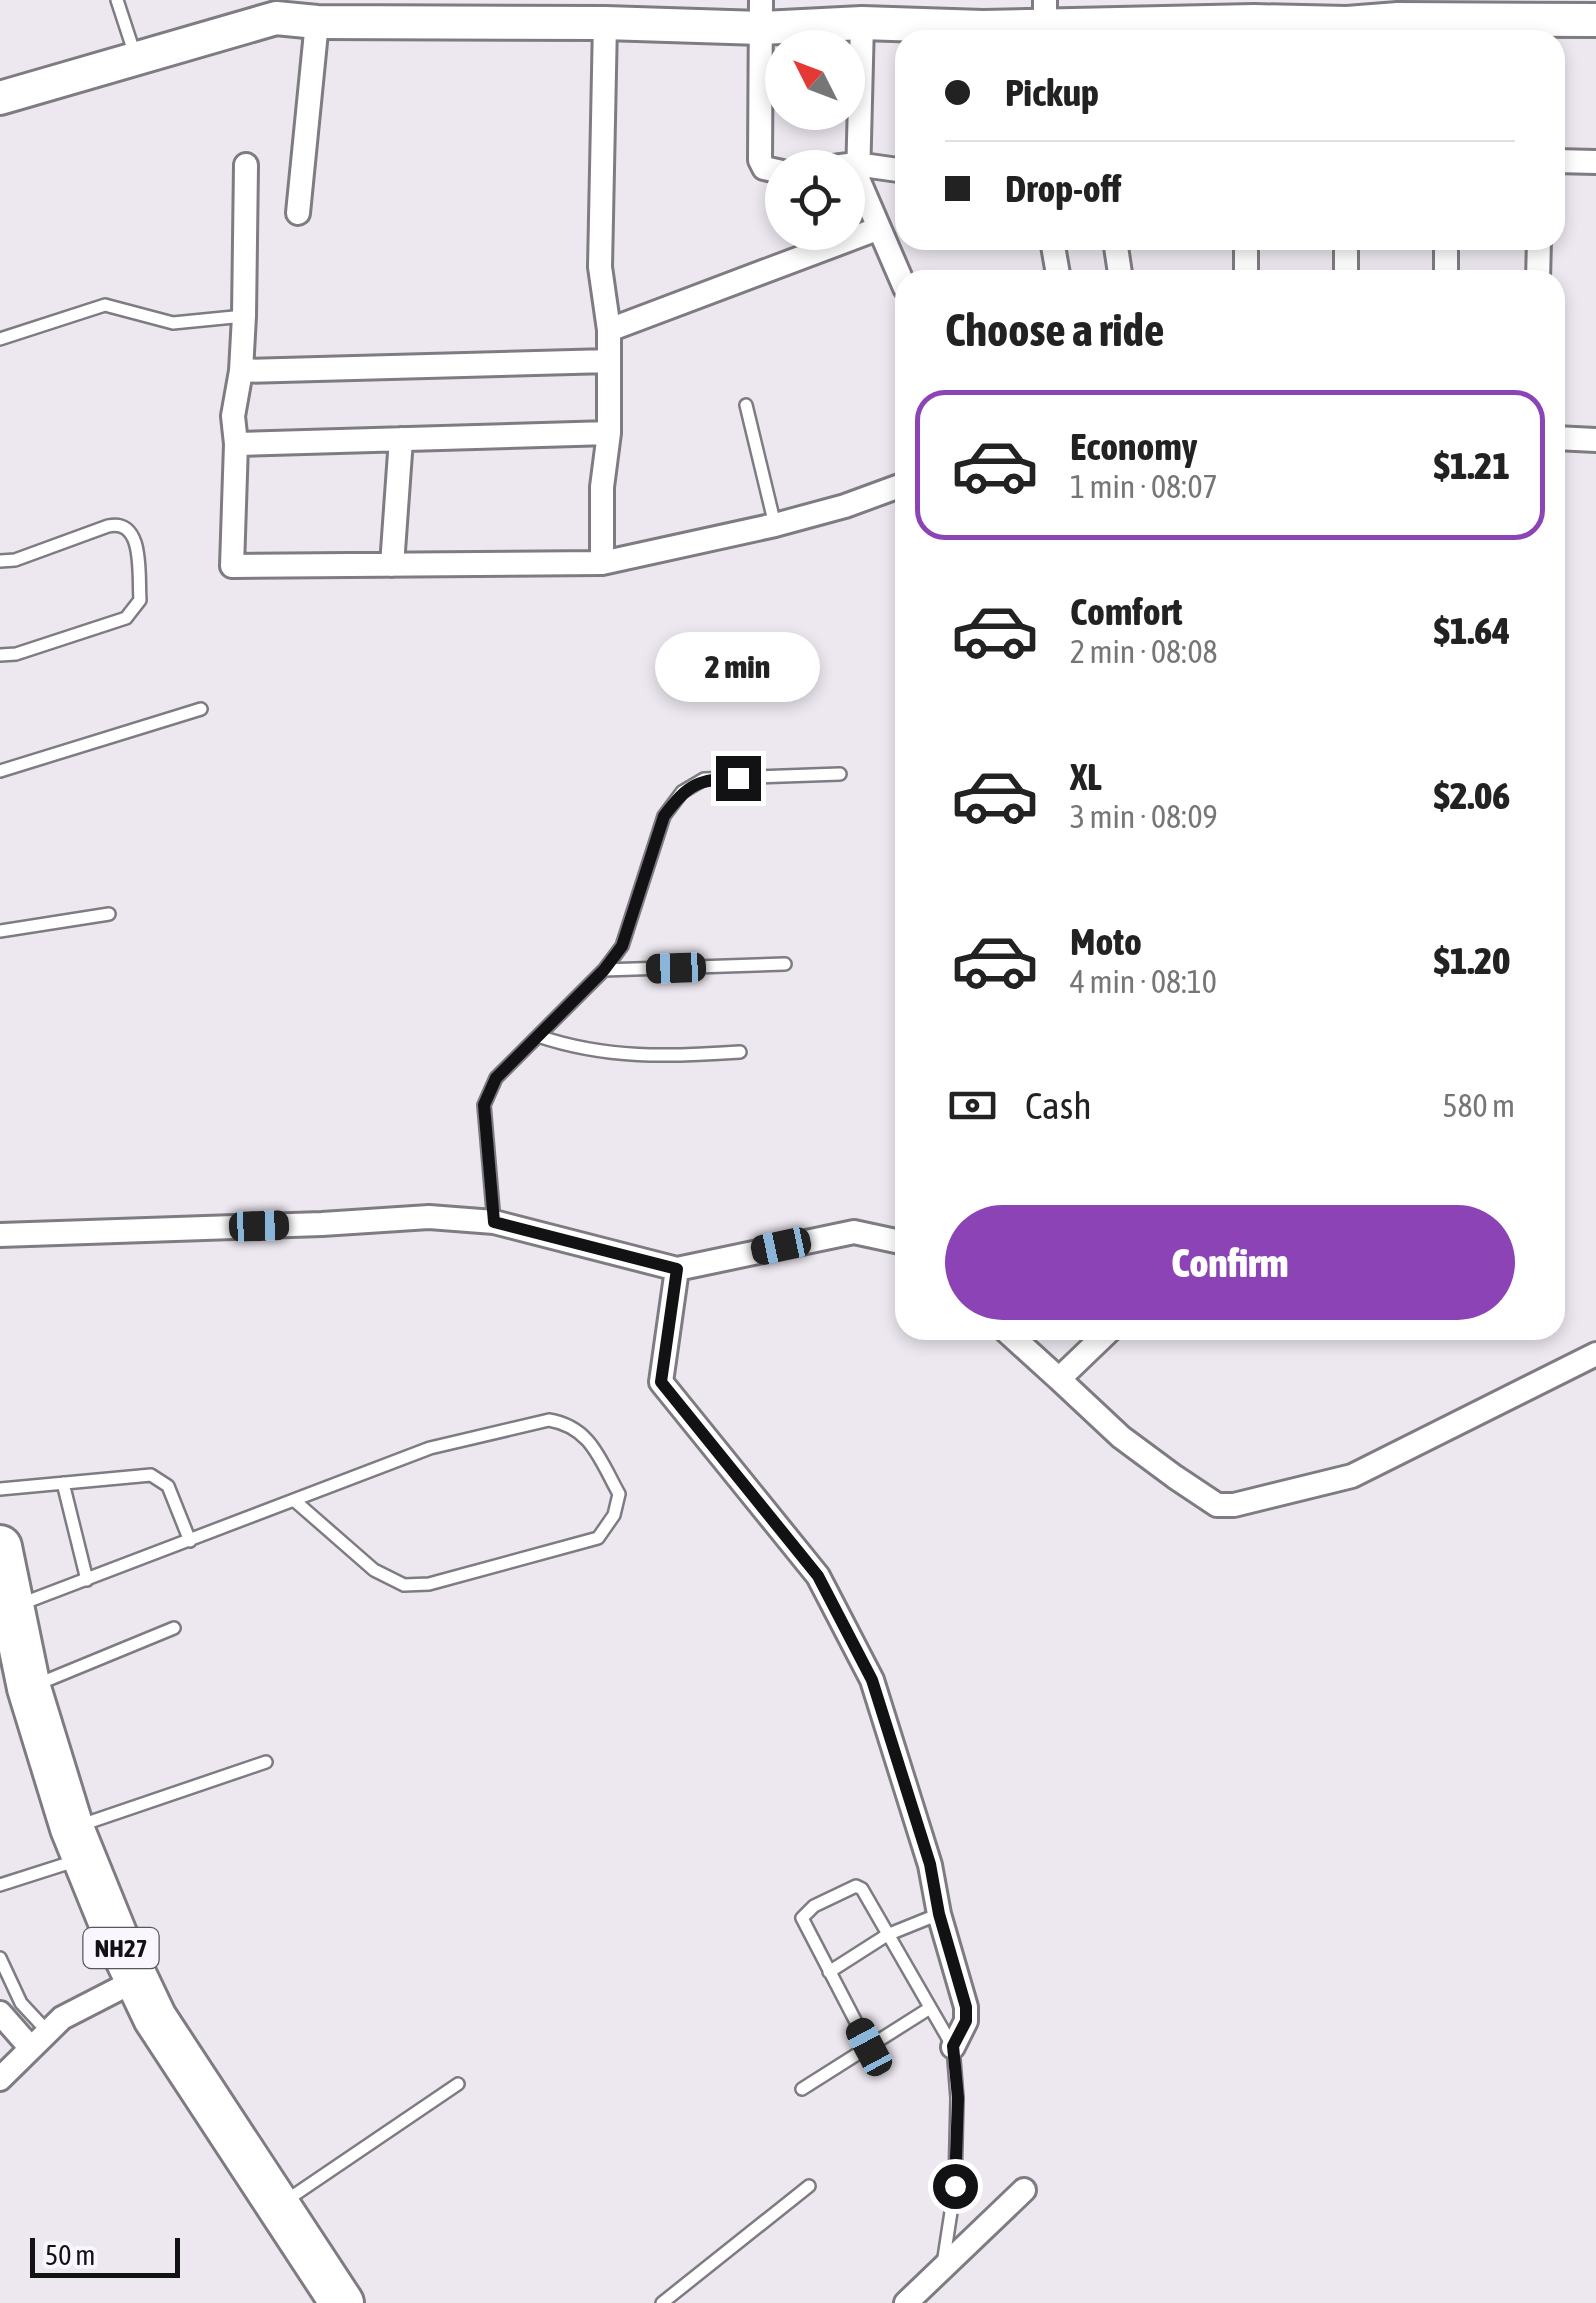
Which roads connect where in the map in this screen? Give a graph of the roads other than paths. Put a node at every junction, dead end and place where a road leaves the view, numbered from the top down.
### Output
1 (117, 0) edge
2 (278, 9) edge
3 (1403, 9) edge
4 (761, 14) edge
5 (1596, 20) edge
6 (317, 22) junction
7 (1045, 22) edge
8 (605, 23) junction
9 (862, 23) junction
10 (1336, 24) edge
11 (1140, 30) edge
12 (1254, 30) edge
13 (1443, 30) edge
14 (1546, 30) edge
15 (136, 60) junction
16 (0, 98) edge
17 (857, 150) edge
18 (1565, 161) edge
19 (1596, 162) edge
20 (246, 165) dead end
21 (865, 165) edge
22 (765, 168) edge
23 (895, 170) edge
24 (865, 197) edge
25 (298, 213) dead end
26 (877, 229) junction
27 (896, 270) edge
28 (244, 316) junction
29 (609, 330) junction
30 (0, 339) edge
31 (609, 362) junction
32 (241, 372) junction
33 (746, 405) dead end
34 (609, 432) junction
35 (1565, 438) edge
36 (401, 439) junction
37 (1596, 440) edge
38 (236, 444) junction
39 (895, 488) edge
40 (776, 525) junction
41 (0, 560) edge
42 (602, 563) junction
43 (392, 566) junction
44 (0, 655) edge
45 (201, 710) dead end
46 (0, 770) edge
47 (840, 774) dead end
48 (108, 914) dead end
49 (0, 931) edge
50 (785, 964) dead end
51 (604, 970) junction
52 (538, 1036) junction
53 (740, 1052) dead end
54 (494, 1222) junction
55 (0, 1235) edge
56 (895, 1241) edge
57 (677, 1269) junction
58 (1016, 1340) edge
59 (1100, 1340) edge
60 (1596, 1354) edge
61 (1059, 1379) junction
62 (63, 1483) junction
63 (0, 1489) edge
64 (294, 1501) junction
65 (190, 1541) junction
66 (0, 1548) edge
67 (87, 1580) junction
68 (12, 1608) junction
69 (174, 1628) dead end
70 (29, 1688) junction
71 (266, 1762) dead end
72 (78, 1843) junction
73 (0, 1884) edge
74 (939, 1914) junction
75 (887, 1936) junction
76 (0, 1958) edge
77 (828, 1972) junction
78 (136, 1980) junction
79 (930, 2008) junction
80 (0, 2012) edge
81 (38, 2039) junction
82 (953, 2046) junction
83 (869, 2047) junction
84 (0, 2078) edge
85 (458, 2084) dead end
86 (802, 2089) dead end
87 (809, 2186) dead end
88 (1024, 2190) dead end
89 (278, 2206) junction
90 (942, 2268) junction
91 (342, 2303) edge
92 (662, 2303) edge
93 (906, 2303) edge

1 - 15 lane
2 - 6 street
2 - 15 street
3 - 10 street
3 - 13 street
4 - 8 street
4 - 9 street
4 - 22 street
5 - 14 street
6 - 8 street
6 - 25 street
7 - 9 street
7 - 11 street
8 - 29 street
9 - 17 street
10 - 12 street
13 - 14 street
15 - 16 street
18 - 19 street
20 - 28 street
21 - 23 street
24 - 26 street
26 - 27 street
26 - 29 street
28 - 30 lane
28 - 32 street
29 - 31 street
31 - 32 street
31 - 34 street
32 - 38 street
33 - 40 lane
34 - 36 street
34 - 42 street
35 - 37 street
36 - 38 street
36 - 43 street
38 - 43 street
39 - 40 street
40 - 42 street
41 - 44 lane
42 - 43 street
45 - 46 lane
47 - 51 lane
48 - 49 lane
50 - 51 lane
51 - 52 lane
52 - 53 lane
52 - 54 lane
54 - 55 street
54 - 57 street
56 - 57 street
57 - 74 street
58 - 61 street
59 - 61 street
60 - 61 street
62 - 63 lane
62 - 65 lane
62 - 67 lane
64 - 64 lane
64 - 65 lane
65 - 67 lane
66 - 68 highway, NH27
67 - 68 lane
68 - 70 highway, NH27
69 - 70 lane
70 - 72 highway, NH27
71 - 72 lane
72 - 73 lane
72 - 78 highway, NH27
74 - 75 lane
74 - 82 street
75 - 77 lane
75 - 77 lane
75 - 79 lane
76 - 81 lane
77 - 83 lane
78 - 81 street
78 - 89 highway, NH27
79 - 82 lane
79 - 83 lane
80 - 81 street
81 - 84 street
82 - 90 lane
83 - 86 lane
85 - 89 lane
87 - 92 lane
88 - 90 street
89 - 91 highway, NH27
90 - 93 street

